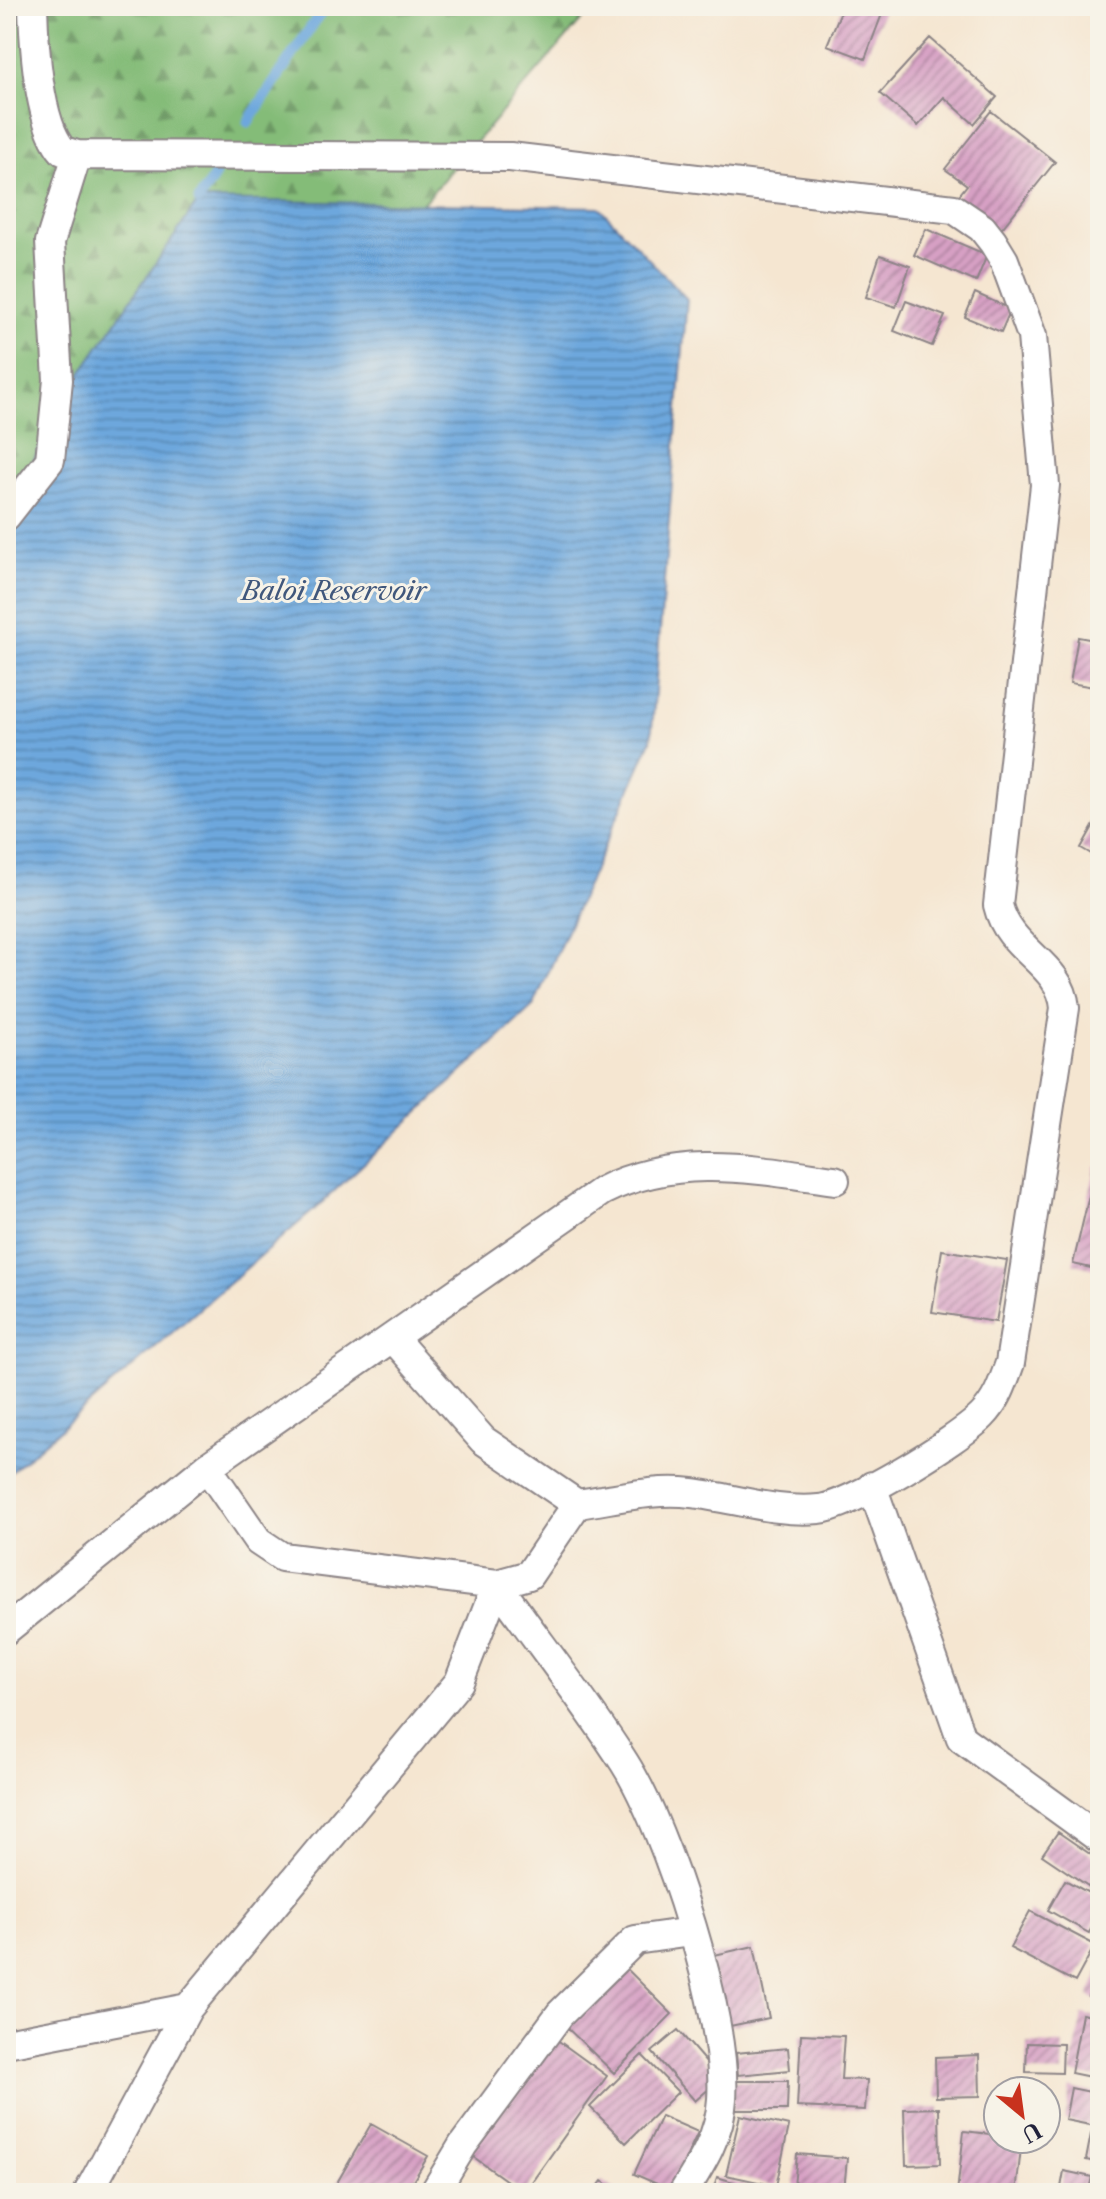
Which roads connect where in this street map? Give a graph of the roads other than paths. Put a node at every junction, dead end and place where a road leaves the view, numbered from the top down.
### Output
1 (33, 6) edge
2 (77, 155) junction
3 (6, 516) edge
4 (835, 1180) dead end
5 (393, 1338) junction
6 (207, 1467) junction
7 (872, 1486) junction
8 (577, 1504) junction
9 (497, 1584) junction
10 (6, 1630) edge
11 (1100, 1839) edge
12 (691, 1932) junction
13 (188, 2008) junction
14 (6, 2043) edge
15 (88, 2193) edge
16 (434, 2193) edge
17 (683, 2193) edge

1 - 2 street
2 - 3 street
2 - 7 street
4 - 5 street
5 - 6 street
5 - 8 street
6 - 9 street
6 - 10 street
7 - 8 street
7 - 11 street
8 - 9 street
9 - 12 street
9 - 13 street
12 - 16 street
12 - 17 street
13 - 14 street
13 - 15 street

